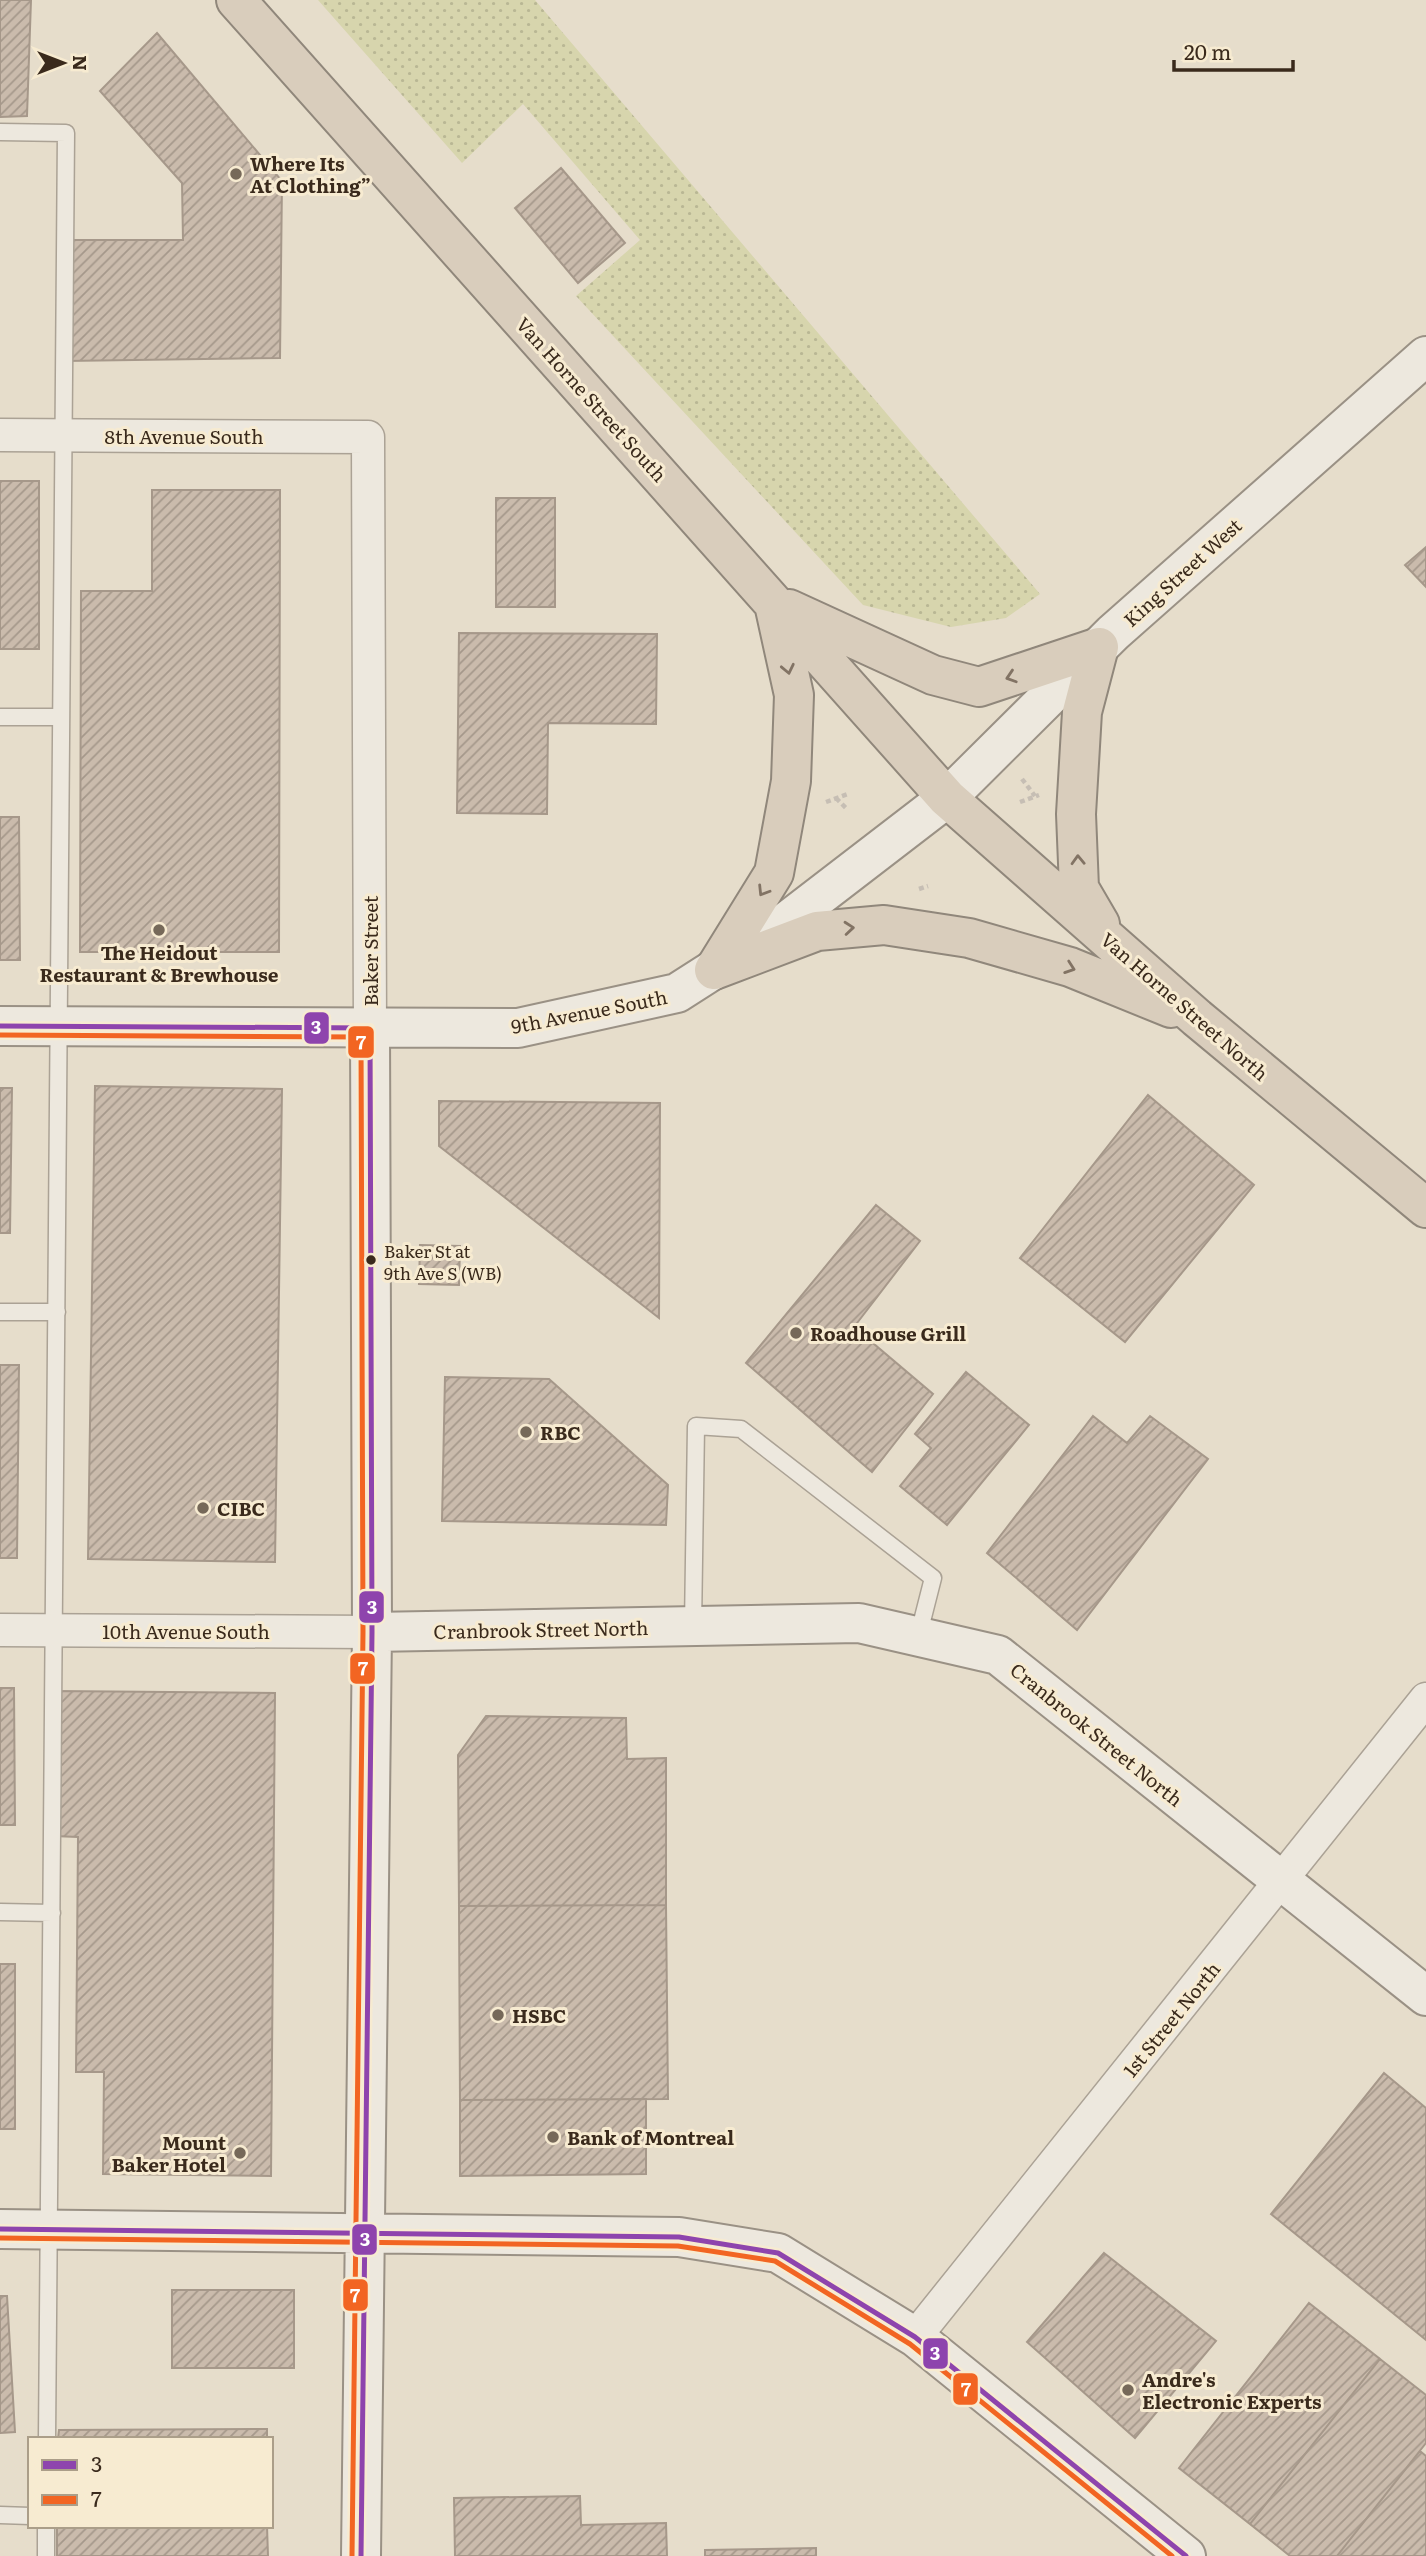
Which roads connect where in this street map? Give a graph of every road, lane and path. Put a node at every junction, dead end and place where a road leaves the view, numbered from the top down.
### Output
1 (236, 0) edge
2 (0, 132) edge
3 (1426, 356) edge
4 (0, 435) edge
5 (64, 435) junction
6 (368, 437) joint
7 (774, 602) junction
8 (1099, 647) junction
9 (61, 717) junction
10 (0, 718) edge
11 (1022, 778) dead end
12 (848, 794) dead end
13 (1035, 796) dead end
14 (836, 798) junction
15 (947, 798) junction
16 (825, 803) dead end
17 (846, 808) dead end
18 (1112, 944) junction
19 (714, 970) junction
20 (1196, 1018) junction
21 (0, 1026) edge
22 (59, 1027) junction
23 (370, 1028) junction
24 (1426, 1208) edge
25 (0, 1312) edge
26 (57, 1312) junction
27 (693, 1626) junction
28 (0, 1630) edge
29 (54, 1630) junction
30 (372, 1632) junction
31 (918, 1637) junction
32 (1426, 1699) edge
33 (1281, 1881) junction
34 (0, 1912) edge
35 (52, 1913) junction
36 (1426, 1996) edge
37 (0, 2230) edge
38 (49, 2230) junction
39 (366, 2234) junction
40 (915, 2337) junction
41 (47, 2437) edge
42 (0, 2515) edge
43 (28, 2516) edge
44 (47, 2528) edge
45 (46, 2556) edge
46 (360, 2556) edge
47 (1186, 2556) edge

1 - 7 highway, Van Horne Street South
2 - 5 lane
3 - 8 street, King Street West
4 - 5 street, 8th Avenue South
5 - 6 street, 8th Avenue South
5 - 9 lane
6 - 23 street, Baker Street
8 -> 7 highway
7 - 15 highway, Van Horne Street South
7 -> 19 highway
8 - 15 street, King Street West
18 -> 8 highway
9 - 10 lane
9 - 22 lane
11 - 13 path
12 - 14 path
14 - 16 path
14 - 17 path
15 - 18 highway, Van Horne Street North
15 - 19 street, 9th Avenue South
18 - 20 highway, Van Horne Street North
19 -> 20 highway
19 - 23 street, 9th Avenue South
20 - 24 highway, Van Horne Street North
21 - 22 street, 9th Avenue South
22 - 23 street, 9th Avenue South
22 - 26 lane
23 - 30 street, Baker Street
25 - 26 lane
26 - 29 lane
27 - 30 street, Cranbrook Street North
27 - 31 street, Cranbrook Street North
27 - 31 lane
28 - 29 street, 10th Avenue South
29 - 30 street, 10th Avenue South
29 - 35 lane
30 - 39 street, Baker Street
31 - 33 street, Cranbrook Street North
32 - 33 street, 1st Street North
33 - 36 street, Cranbrook Street North
33 - 40 street, 1st Street North
34 - 35 lane
35 - 38 lane
37 - 38 street
38 - 39 street
38 - 41 lane
39 - 40 street
39 - 46 street, Baker Street
40 - 47 street
42 - 43 lane
44 - 45 lane

